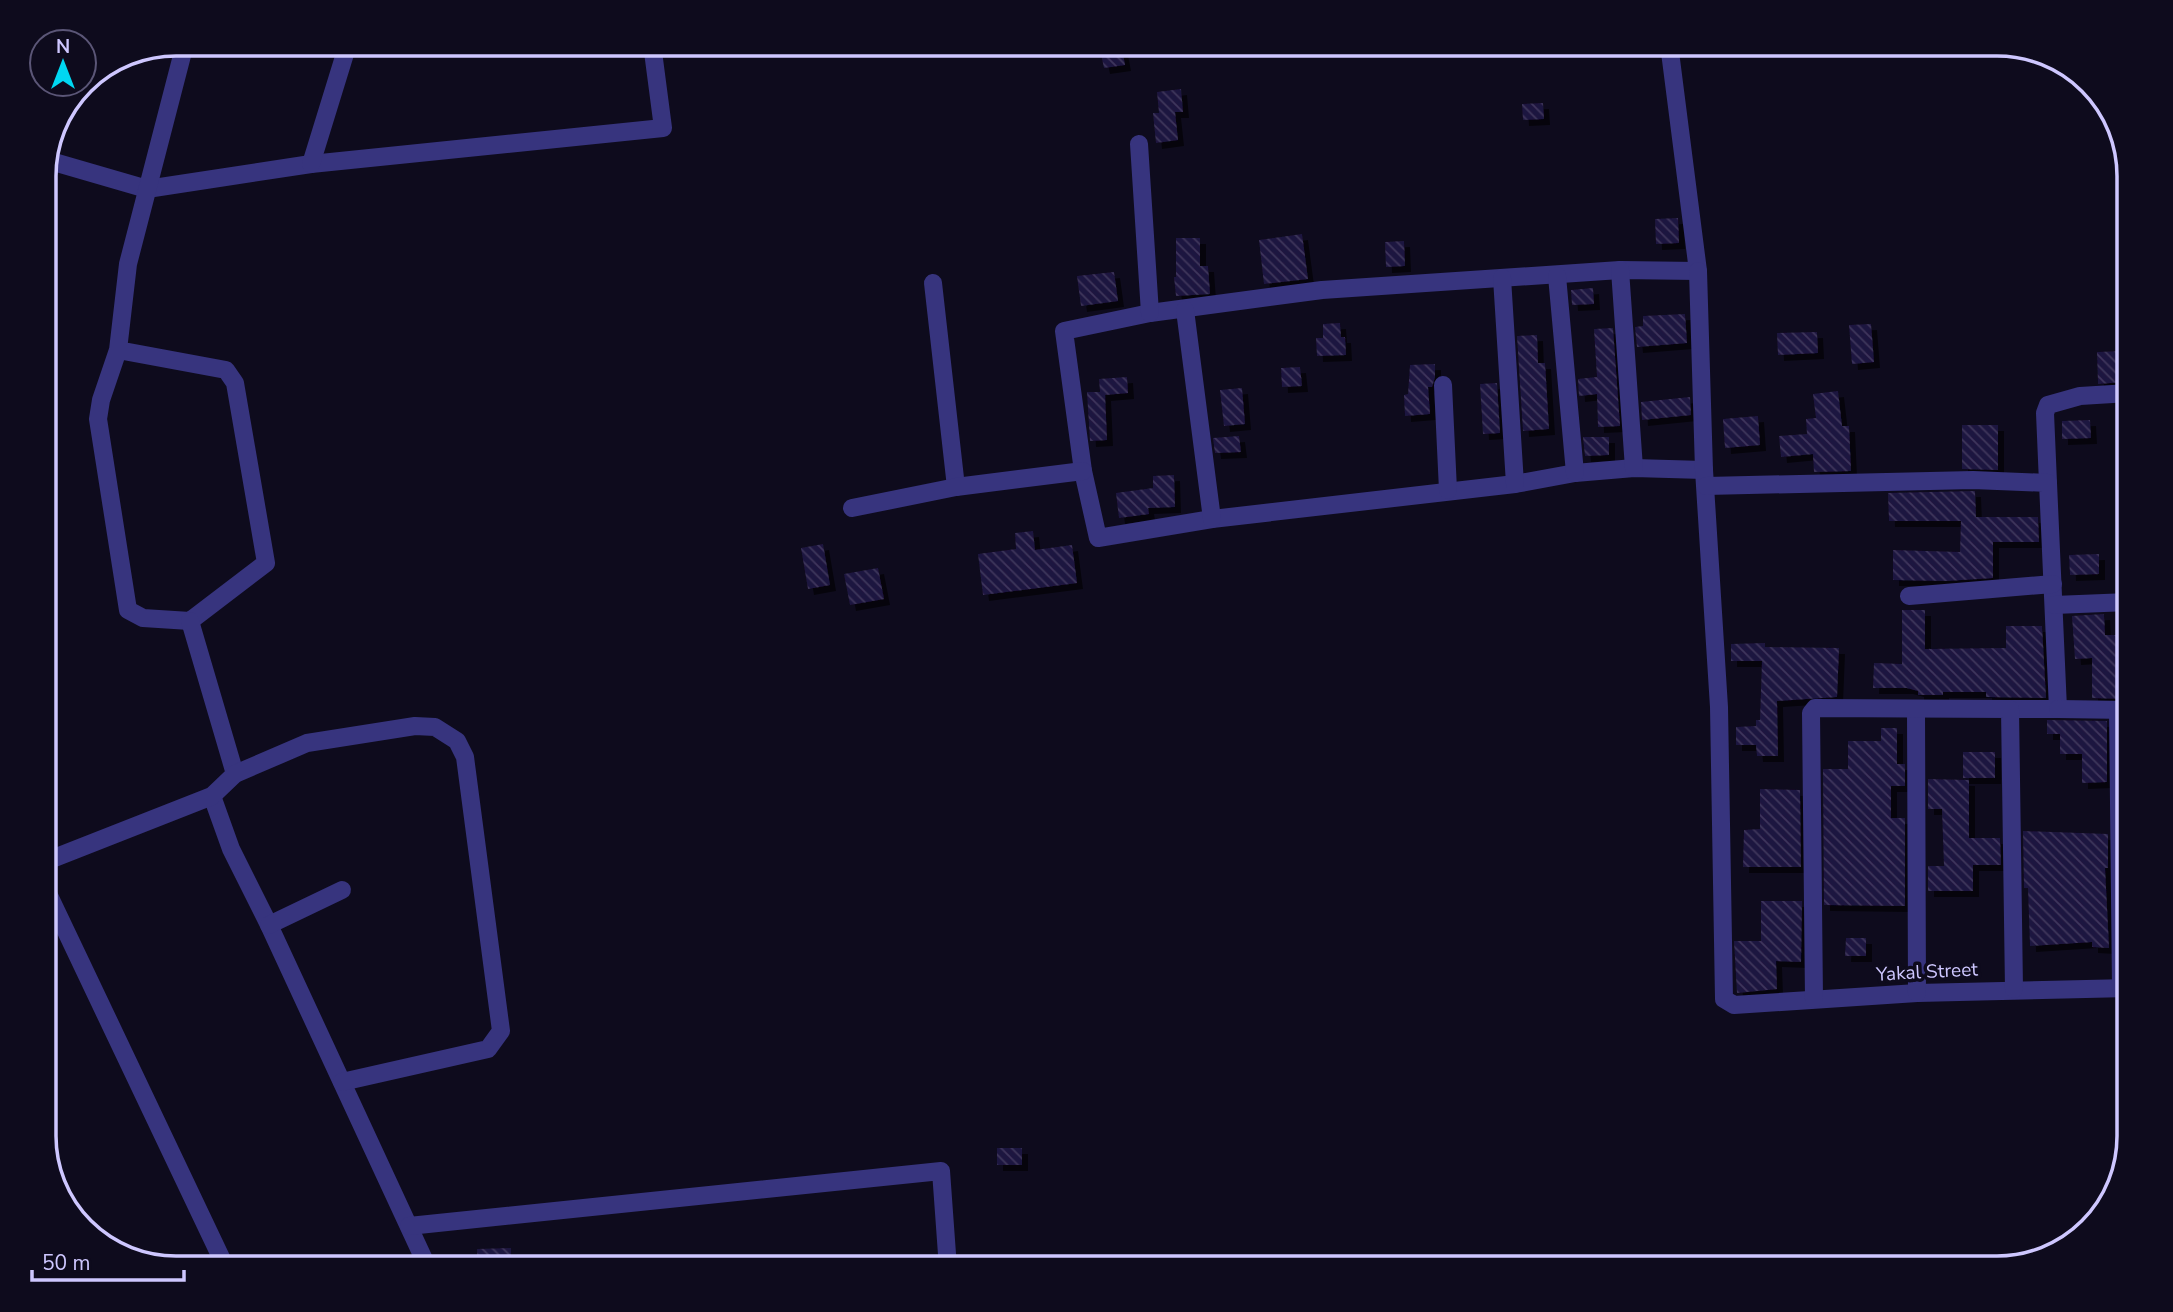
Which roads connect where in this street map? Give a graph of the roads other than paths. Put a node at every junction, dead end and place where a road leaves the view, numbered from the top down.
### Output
1 (182, 56) edge
2 (344, 56) edge
3 (654, 56) edge
4 (1671, 56) edge
5 (1139, 144) dead end
6 (57, 163) edge
7 (311, 164) junction
8 (147, 190) junction
9 (1620, 270) junction
10 (1698, 271) junction
11 (1557, 276) junction
12 (1502, 278) junction
13 (933, 283) dead end
14 (1185, 310) junction
15 (1150, 313) junction
16 (118, 350) junction
17 (1443, 385) dead end
18 (2117, 394) edge
19 (1633, 468) junction
20 (1083, 471) junction
21 (1575, 473) junction
22 (1705, 478) junction
23 (2048, 483) junction
24 (1516, 484) junction
25 (956, 487) junction
26 (1448, 490) junction
27 (852, 508) dead end
28 (1212, 520) junction
29 (2053, 584) junction
30 (1909, 596) dead end
31 (2117, 602) edge
32 (2054, 605) junction
33 (190, 621) junction
34 (2010, 709) junction
35 (2058, 709) junction
36 (1916, 710) junction
37 (2117, 710) edge
38 (235, 774) junction
39 (212, 796) junction
40 (56, 857) edge
41 (342, 890) dead end
42 (56, 910) edge
43 (269, 925) junction
44 (2117, 988) edge
45 (2014, 989) junction
46 (1917, 993) junction
47 (1814, 999) junction
48 (341, 1082) junction
49 (409, 1226) junction
50 (220, 1256) edge
51 (423, 1256) edge
52 (947, 1256) edge

1 - 8 street
2 - 7 street
3 - 7 street
4 - 10 street
5 - 15 street
6 - 8 street
7 - 8 street
8 - 16 street
9 - 10 street
9 - 11 street
9 - 19 street
10 - 22 street
11 - 12 street
11 - 21 street
12 - 14 street
12 - 24 street
13 - 25 street
14 - 15 street
14 - 28 street
15 - 20 street
16 - 33 street
16 - 33 street
17 - 26 street
18 - 23 street
19 - 21 street
19 - 22 street
20 - 25 street
20 - 28 street
21 - 24 street
22 - 23 street
22 - 47 street, Yakal Street
23 - 29 street
24 - 26 street
25 - 27 street
26 - 28 street
29 - 30 street
29 - 32 street
31 - 32 street
32 - 35 street
33 - 38 street
34 - 35 street
34 - 36 street
34 - 45 street
35 - 37 street
36 - 46 street
36 - 47 street
38 - 39 street
38 - 48 street
39 - 40 street
39 - 43 street
41 - 43 street
42 - 50 street
43 - 48 street
44 - 45 street, Yakal Street
45 - 46 street, Yakal Street
46 - 47 street, Yakal Street
48 - 49 street
49 - 51 street
49 - 52 street

